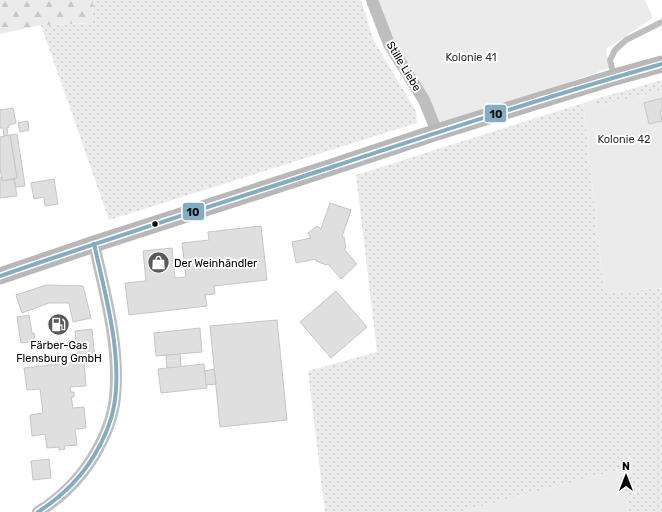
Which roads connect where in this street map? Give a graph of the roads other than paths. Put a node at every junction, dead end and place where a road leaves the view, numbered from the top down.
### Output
1 (372, 0) edge
2 (662, 22) edge
3 (662, 64) edge
4 (615, 77) junction
5 (437, 132) junction
6 (94, 244) junction
7 (0, 276) edge
8 (38, 512) edge

1 - 5 street, Stille Liebe
2 - 4 lane
3 - 4 street
4 - 5 street
5 - 6 street
6 - 7 street
6 - 8 street

